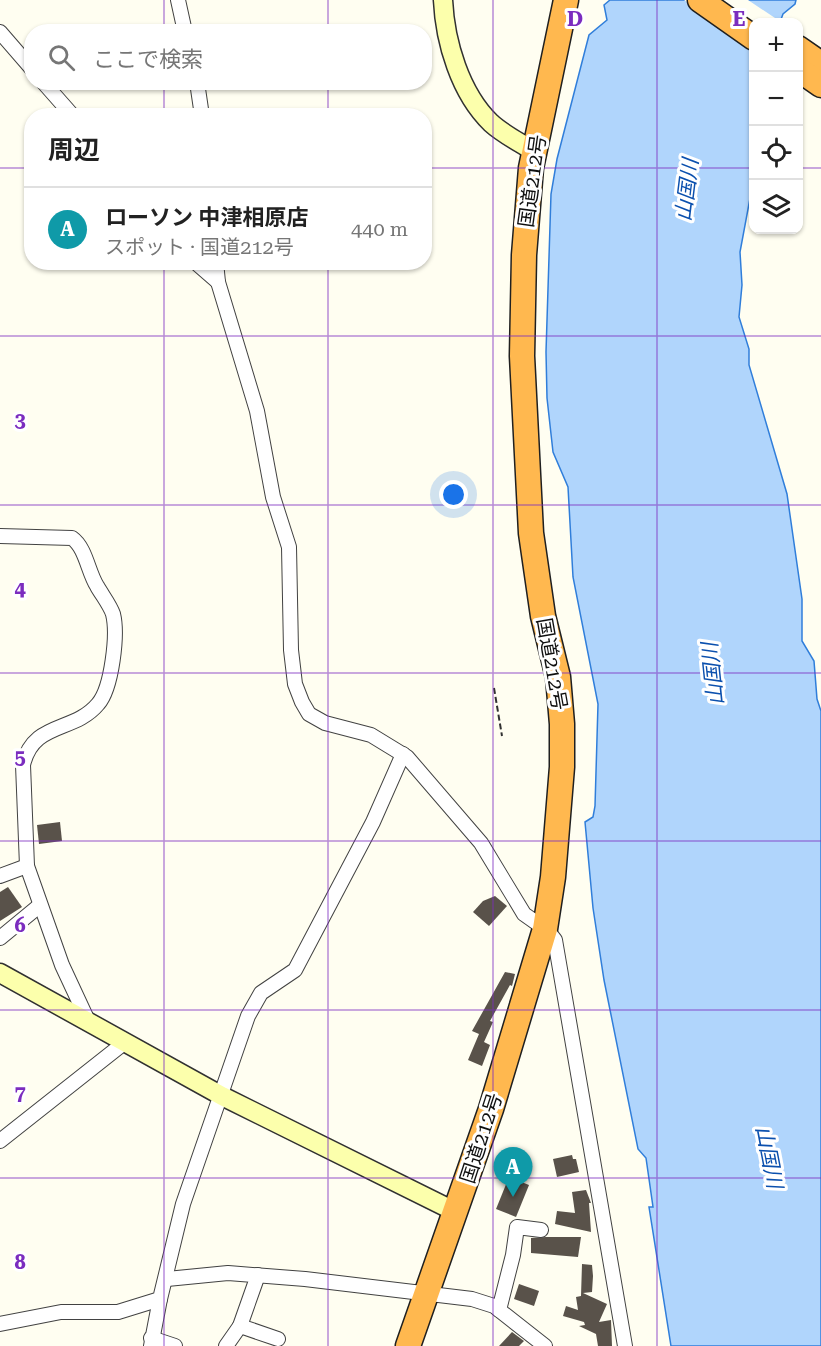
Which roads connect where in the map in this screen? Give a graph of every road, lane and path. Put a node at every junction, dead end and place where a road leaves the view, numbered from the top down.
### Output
1 (178, 0) edge
2 (443, 0) edge
3 (566, 0) edge
4 (700, 0) edge
5 (729, 0) edge
6 (755, 18) edge
7 (183, 24) edge
8 (0, 32) edge
9 (749, 35) edge
10 (803, 51) edge
11 (24, 60) edge
12 (821, 64) edge
13 (802, 72) edge
14 (821, 85) edge
15 (50, 90) edge
16 (198, 90) edge
17 (66, 108) edge
18 (201, 108) edge
19 (533, 151) junction
20 (204, 270) edge
21 (217, 270) edge
22 (218, 282) junction
23 (0, 536) edge
24 (494, 688) dead end
25 (502, 736) dead end
26 (404, 754) junction
27 (27, 866) junction
28 (0, 876) edge
29 (39, 906) junction
30 (545, 929) junction
31 (0, 938) edge
32 (0, 973) edge
33 (89, 1023) junction
34 (124, 1043) junction
35 (222, 1096) junction
36 (0, 1141) edge
37 (456, 1212) junction
38 (541, 1230) dead end
39 (258, 1275) junction
40 (166, 1279) junction
41 (426, 1293) junction
42 (160, 1299) junction
43 (499, 1310) junction
44 (0, 1324) edge
45 (240, 1326) junction
46 (278, 1339) dead end
47 (151, 1342) edge
48 (175, 1346) edge
49 (226, 1346) edge
50 (408, 1346) edge
51 (546, 1346) edge
52 (625, 1346) edge

1 - 7 street
2 - 19 street
3 - 19 highway, 国道212号
4 - 9 highway
5 - 6 highway
8 - 11 street
10 - 12 highway
13 - 14 highway
15 - 17 street
16 - 18 street
19 - 30 highway, 国道212号
20 - 22 street
21 - 22 street
22 - 26 street
23 - 27 street
24 - 25 path
26 - 30 street
26 - 35 street
27 - 28 street
27 - 29 street
29 - 31 street
29 - 33 street
30 - 37 highway, 国道212号
30 - 52 street
32 - 33 street
33 - 34 street
34 - 35 street
34 - 36 street
35 - 37 street
35 - 40 street
37 - 41 highway, 国道212号
38 - 43 street
39 - 40 street
39 - 41 street
39 - 45 street
40 - 42 street
41 - 43 street
41 - 50 highway, 国道212号
42 - 44 street
42 - 47 street
43 - 51 street
45 - 46 street
45 - 49 street
47 - 48 street

